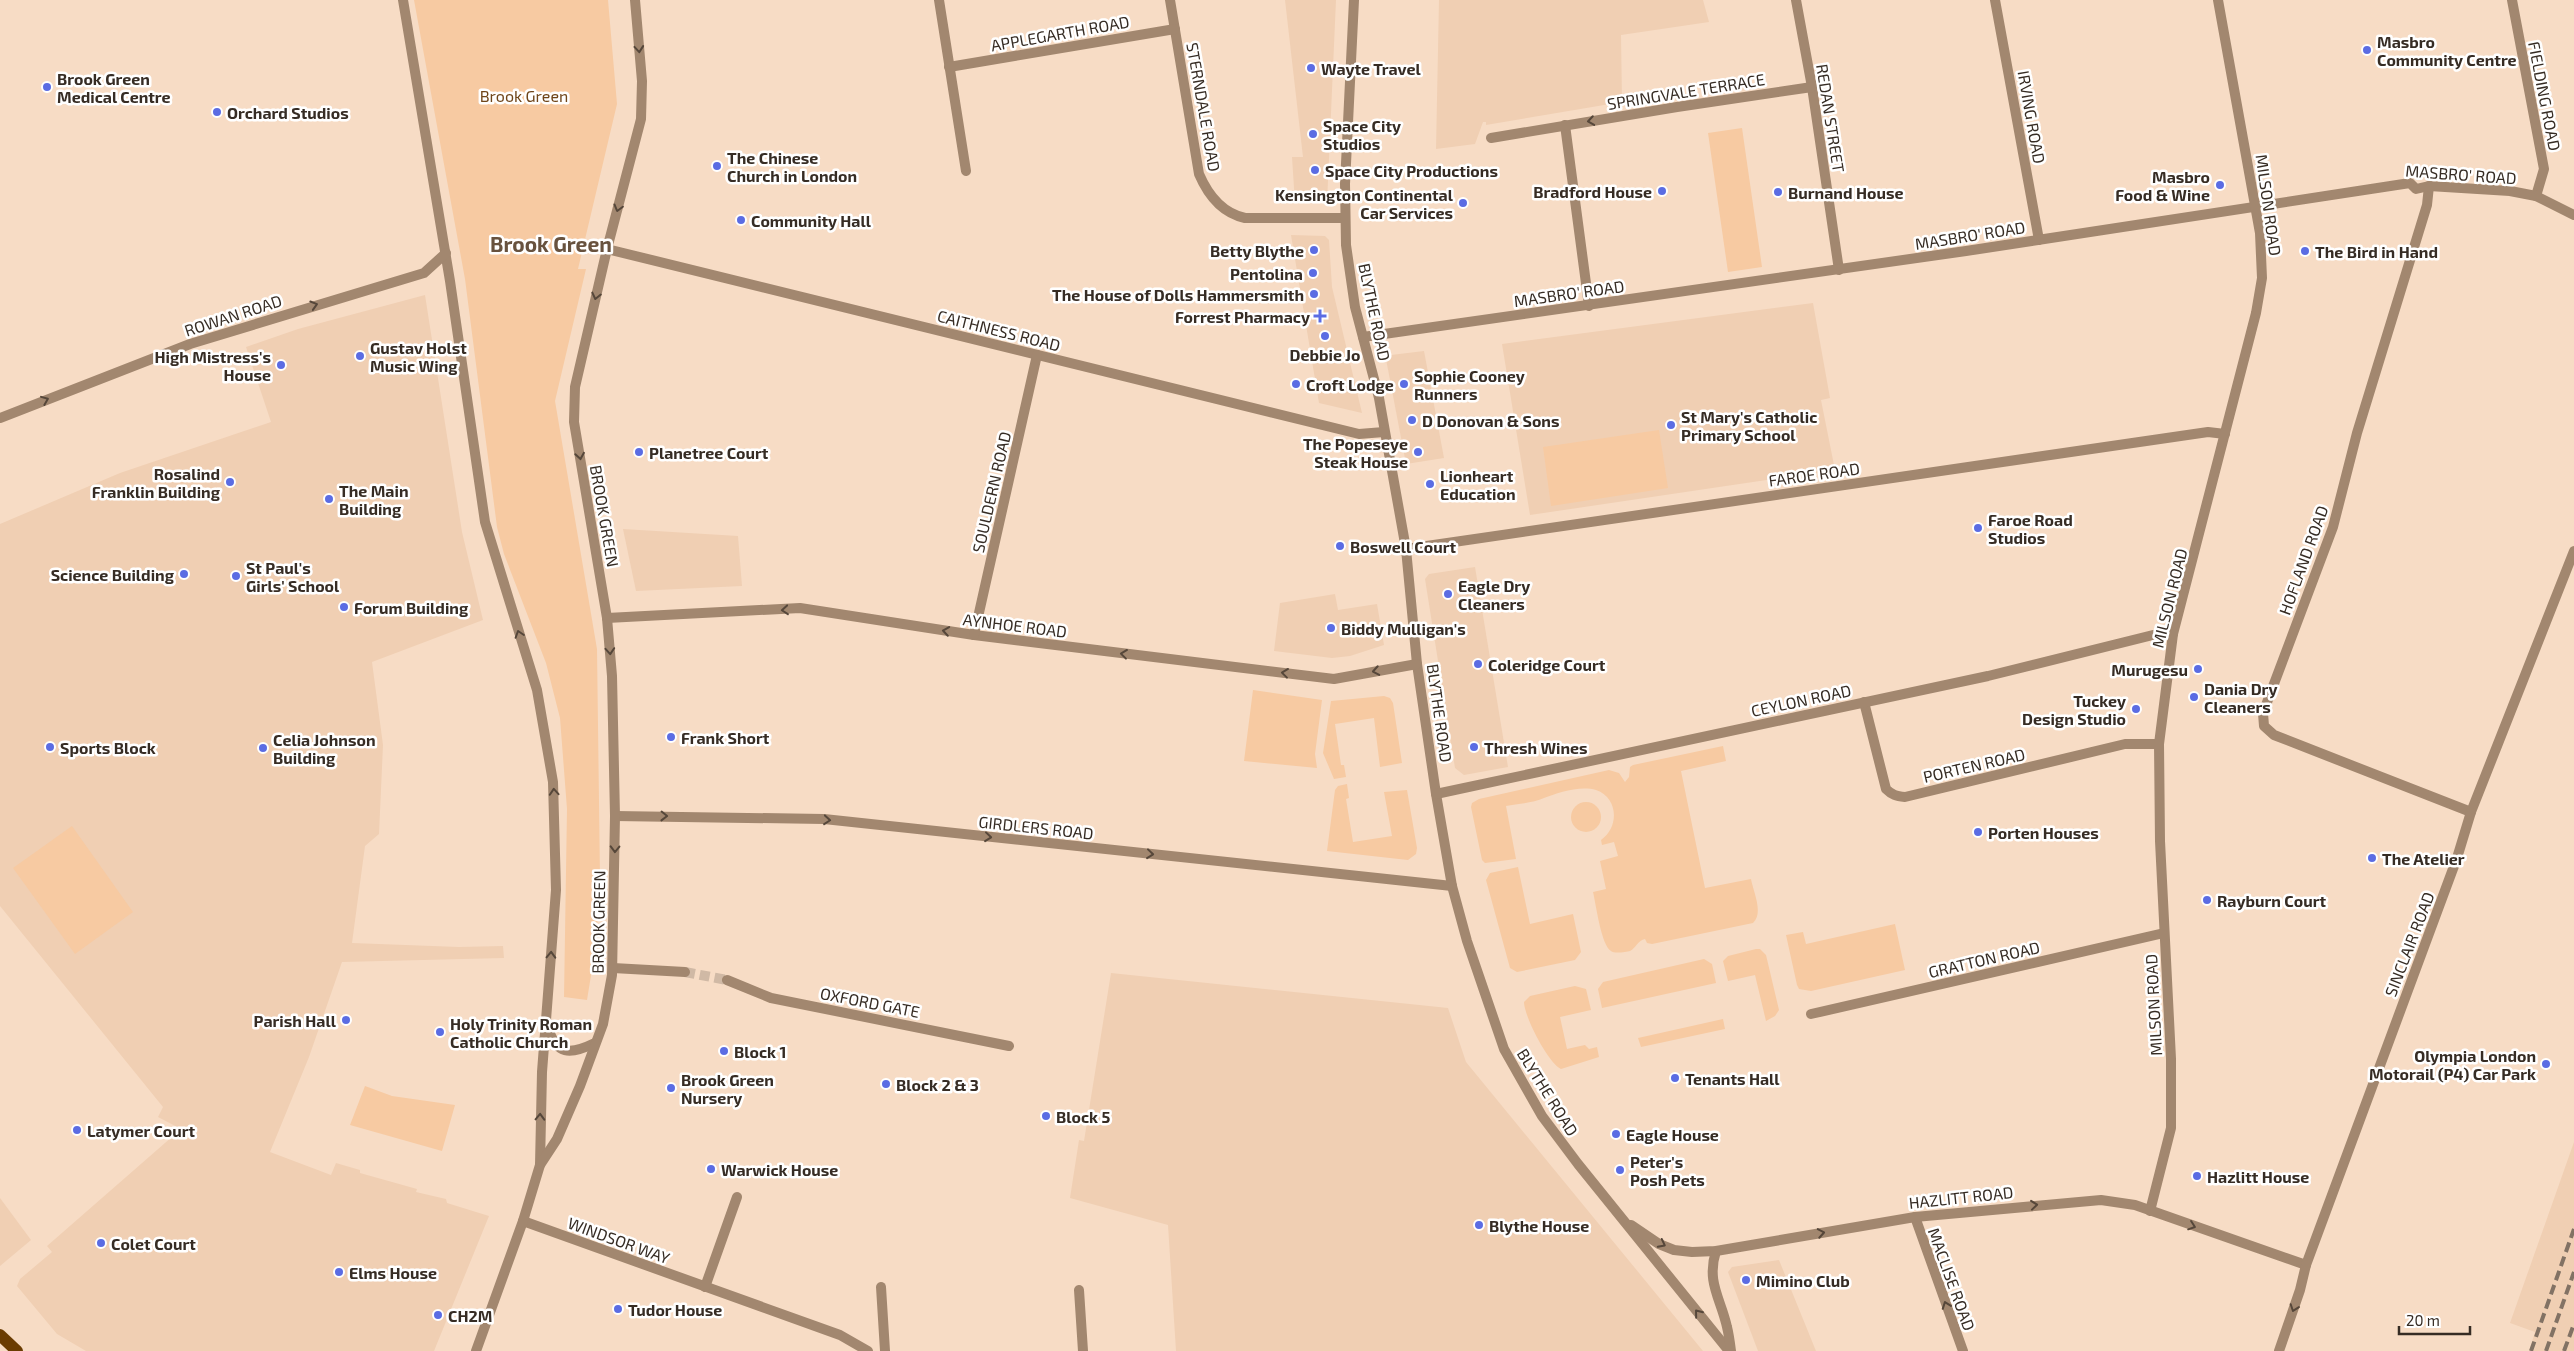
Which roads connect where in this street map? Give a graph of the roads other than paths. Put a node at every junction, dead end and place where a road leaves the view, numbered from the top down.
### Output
1 (403, 0) edge
2 (635, 0) edge
3 (939, 0) edge
4 (1170, 0) edge
5 (1354, 0) edge
6 (1796, 0) edge
7 (1995, 0) edge
8 (2218, 0) edge
9 (2512, 0) edge
10 (1175, 29) junction
11 (950, 67) junction
12 (1812, 87) junction
13 (1565, 125) junction
14 (1491, 138) dead end
15 (966, 170) dead end
16 (2429, 186) junction
17 (2536, 196) junction
18 (2256, 206) junction
19 (2574, 215) edge
20 (1345, 218) junction
21 (2039, 240) junction
22 (607, 249) junction
23 (446, 253) junction
24 (1839, 270) junction
25 (1589, 306) junction
26 (1363, 337) junction
27 (1037, 355) junction
28 (0, 418) edge
29 (1384, 432) junction
30 (2225, 434) junction
31 (1406, 549) junction
32 (2574, 551) edge
33 (608, 618) junction
34 (2172, 634) junction
35 (974, 635) junction
36 (1417, 664) junction
37 (1864, 702) junction
38 (2159, 744) junction
39 (1436, 794) junction
40 (2471, 812) junction
41 (615, 816) junction
42 (1452, 886) junction
43 (2164, 933) junction
44 (612, 968) junction
45 (685, 972) tunnel mouth
46 (726, 980) tunnel mouth
47 (1811, 1014) dead end
48 (546, 1022) junction
49 (595, 1043) junction
50 (1009, 1046) dead end
51 (540, 1165) junction
52 (737, 1197) dead end
53 (2150, 1211) junction
54 (1915, 1217) junction
55 (1621, 1218) junction
56 (523, 1221) junction
57 (1716, 1251) junction
58 (2306, 1265) junction
59 (705, 1287) junction
60 (881, 1287) dead end
61 (1079, 1290) dead end
62 (0, 1335) edge
63 (17, 1351) edge
64 (476, 1351) edge
65 (868, 1351) edge
66 (885, 1351) edge
67 (1083, 1351) edge
68 (1730, 1351) edge
69 (1963, 1351) edge
70 (2279, 1351) edge

1 - 23 street, BROOK GREEN
2 -> 22 street, BROOK GREEN
3 - 11 street
4 - 10 street, STERNDALE ROAD
5 - 20 street, BLYTHE ROAD
6 - 12 street, REDAN STREET
7 - 21 street, IRVING ROAD
8 - 18 street, MILSON ROAD
9 - 17 street, FIELDING ROAD
10 - 11 street, APPLEGARTH ROAD
10 - 20 street, STERNDALE ROAD
11 - 15 street
12 -> 13 street, SPRINGVALE TERRACE
12 - 24 street, REDAN STREET
13 - 14 street, SPRINGVALE TERRACE
13 - 25 street
16 - 17 street, MASBRO' ROAD
16 - 18 street, MASBRO' ROAD
16 - 40 street, HOFLAND ROAD
17 - 19 street, MASBRO' ROAD
18 - 21 street, MASBRO' ROAD
18 - 30 street, MILSON ROAD
20 - 26 street, BLYTHE ROAD
21 - 24 street, MASBRO' ROAD
22 - 27 street, CAITHNESS ROAD
22 -> 33 street, BROOK GREEN
28 -> 23 street, ROWAN ROAD
48 -> 23 street, BROOK GREEN
24 - 25 street, MASBRO' ROAD
25 - 26 street, MASBRO' ROAD
26 - 29 street, BLYTHE ROAD
27 - 29 street, CAITHNESS ROAD
27 - 35 street, SOULDERN ROAD
29 - 31 street, BLYTHE ROAD
30 - 31 street, FAROE ROAD
30 - 34 street, MILSON ROAD
31 - 36 street, BLYTHE ROAD
32 - 40 street, SINCLAIR ROAD
35 -> 33 street, AYNHOE ROAD
33 -> 41 street, BROOK GREEN
34 - 37 street, CEYLON ROAD
34 - 38 street, MILSON ROAD
36 -> 35 street, AYNHOE ROAD
36 - 39 street, BLYTHE ROAD
37 - 38 street, PORTEN ROAD
37 - 39 street, CEYLON ROAD
38 - 43 street, MILSON ROAD
39 - 42 street, BLYTHE ROAD
40 - 58 street, SINCLAIR ROAD
41 -> 42 street, GIRDLERS ROAD
41 -> 44 street, BROOK GREEN
42 - 55 street, BLYTHE ROAD
43 - 47 street, GRATTON ROAD
43 - 53 street, MILSON ROAD
44 - 45 street
44 - 49 street, BROOK GREEN
46 - 50 street, OXFORD GATE
48 - 49 street
51 -> 48 street, BROOK GREEN
49 - 51 street, BROOK GREEN
51 - 56 street, BROOK GREEN
52 - 59 street
54 -> 53 street, HAZLITT ROAD
53 -> 58 street, HAZLITT ROAD
57 -> 54 street, HAZLITT ROAD
69 -> 54 street, MACLISE ROAD
55 -> 57 street, HAZLITT ROAD
68 -> 55 street, BLYTHE ROAD
56 - 59 street, WINDSOR WAY
56 - 64 street, BROOK GREEN
57 - 68 street, BLYTHE ROAD
58 -> 70 street, SINCLAIR ROAD
59 - 65 street, WINDSOR WAY
60 - 66 street
61 - 67 street
62 - 63 main road

